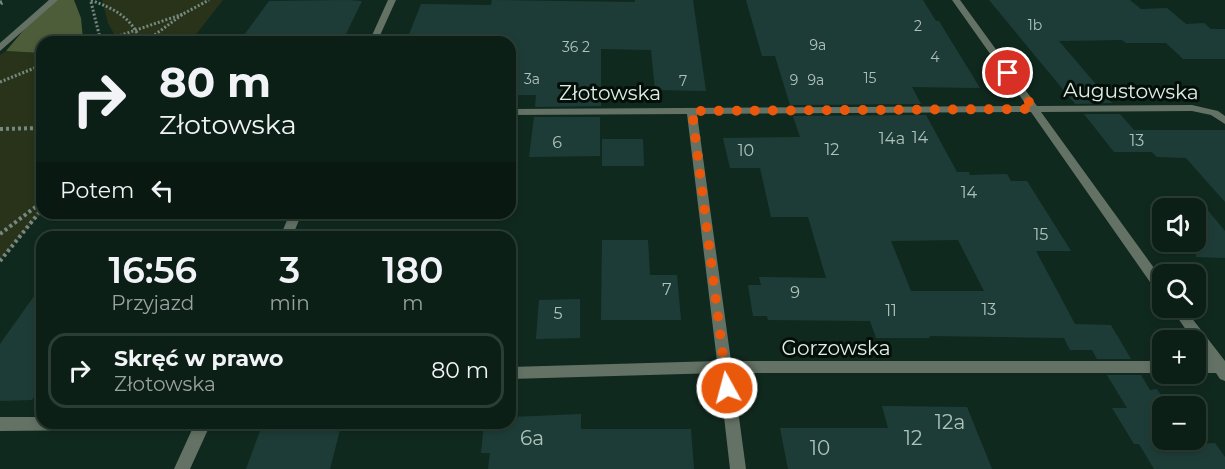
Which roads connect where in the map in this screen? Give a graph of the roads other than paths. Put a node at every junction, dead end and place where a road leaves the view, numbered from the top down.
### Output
1 (54, 0) edge
2 (392, 0) edge
3 (956, 0) edge
4 (376, 36) edge
5 (0, 48) edge
6 (1034, 109) junction
7 (692, 111) junction
8 (516, 112) edge
9 (1225, 121) edge
10 (1152, 274) edge
11 (1184, 318) edge
12 (724, 367) junction
13 (1152, 367) edge
14 (1206, 368) edge
15 (1223, 370) edge
16 (516, 373) edge
17 (0, 424) edge
18 (36, 424) edge
19 (199, 429) edge
20 (182, 469) edge
21 (738, 469) edge

1 - 5 street
2 - 4 street
3 - 6 street, Augustowska
6 - 7 street, Złotowska
6 - 9 street, Augustowska
6 - 10 street, Augustowska
7 - 8 street, Złotowska
7 - 12 street
11 - 15 street
12 - 13 street, Gorzowska
12 - 16 street, Gorzowska
12 - 21 street
14 - 15 street
17 - 18 street
19 - 20 street

